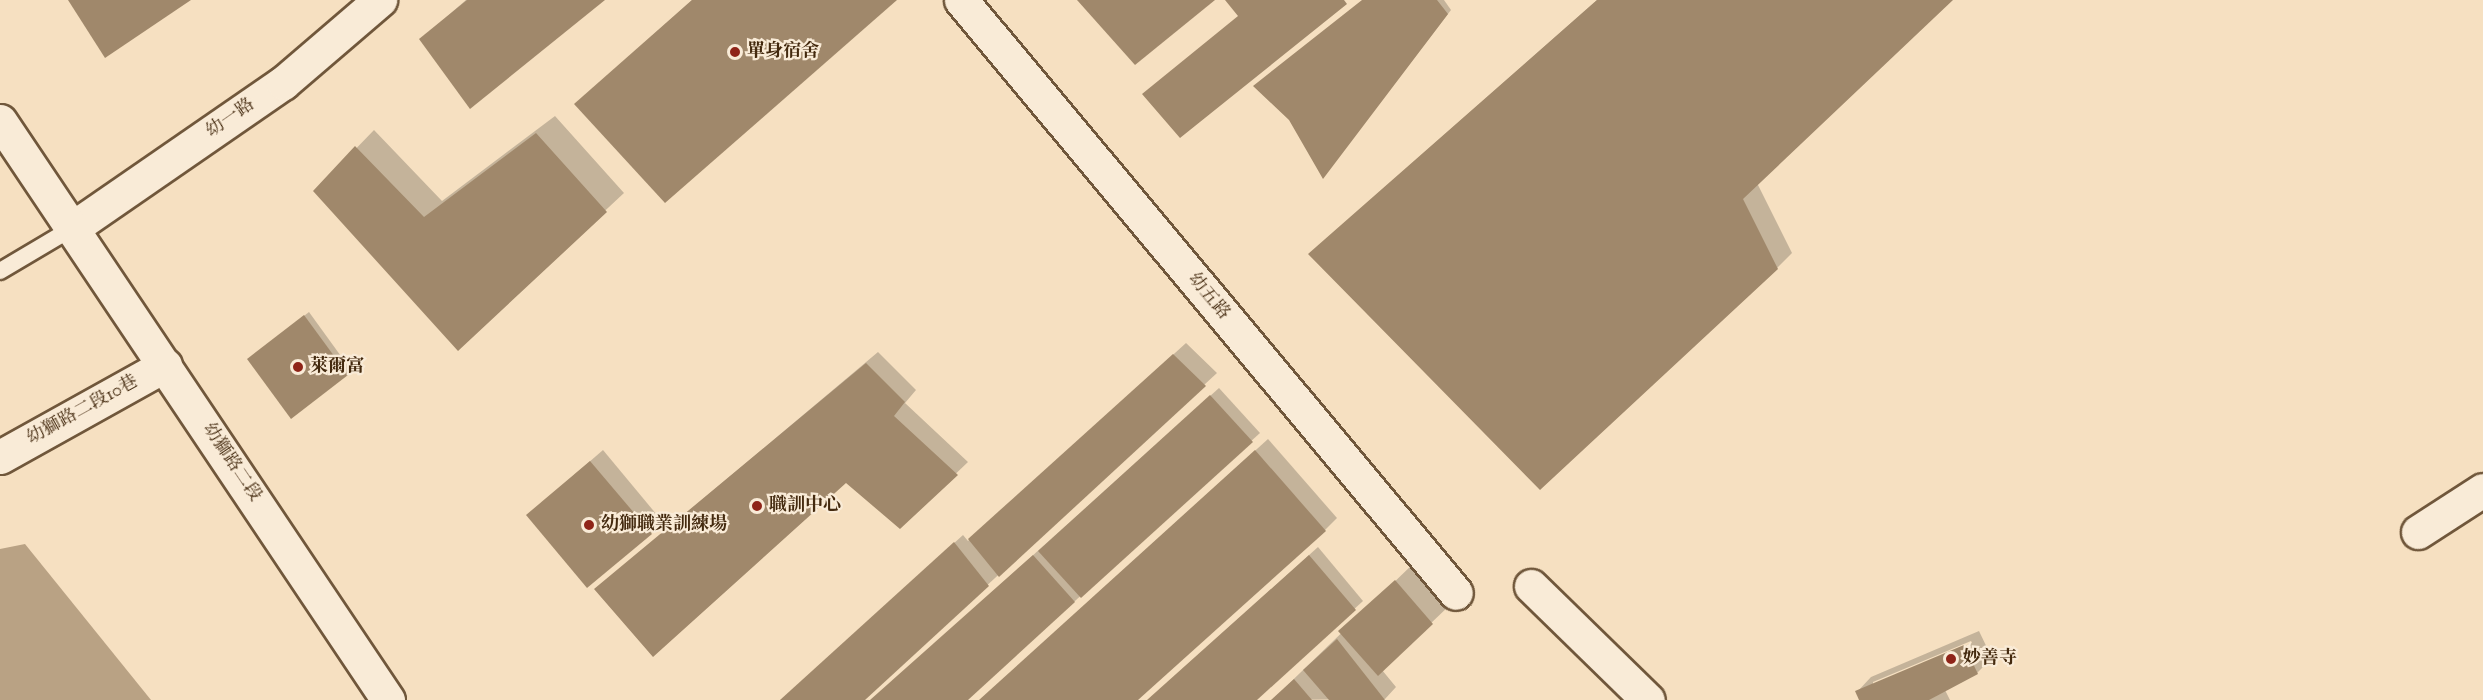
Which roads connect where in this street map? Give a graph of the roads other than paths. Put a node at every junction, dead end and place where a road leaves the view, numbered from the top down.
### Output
1 (380, 0) edge
2 (961, 0) edge
3 (0, 121) edge
4 (74, 227) junction
5 (0, 271) edge
6 (165, 365) junction
7 (0, 457) edge
8 (2483, 490) edge
9 (2418, 532) dead end
10 (1531, 586) dead end
11 (1456, 593) dead end
12 (388, 700) edge
13 (1648, 700) edge

1 - 4 street, 幼一路
2 - 11 street, 幼五路
3 - 4 street, 幼獅路二段
4 - 5 lane
4 - 6 street, 幼獅路二段
6 - 7 street, 幼獅路二段10巷
6 - 12 street, 幼獅路二段
8 - 9 street
10 - 13 street

